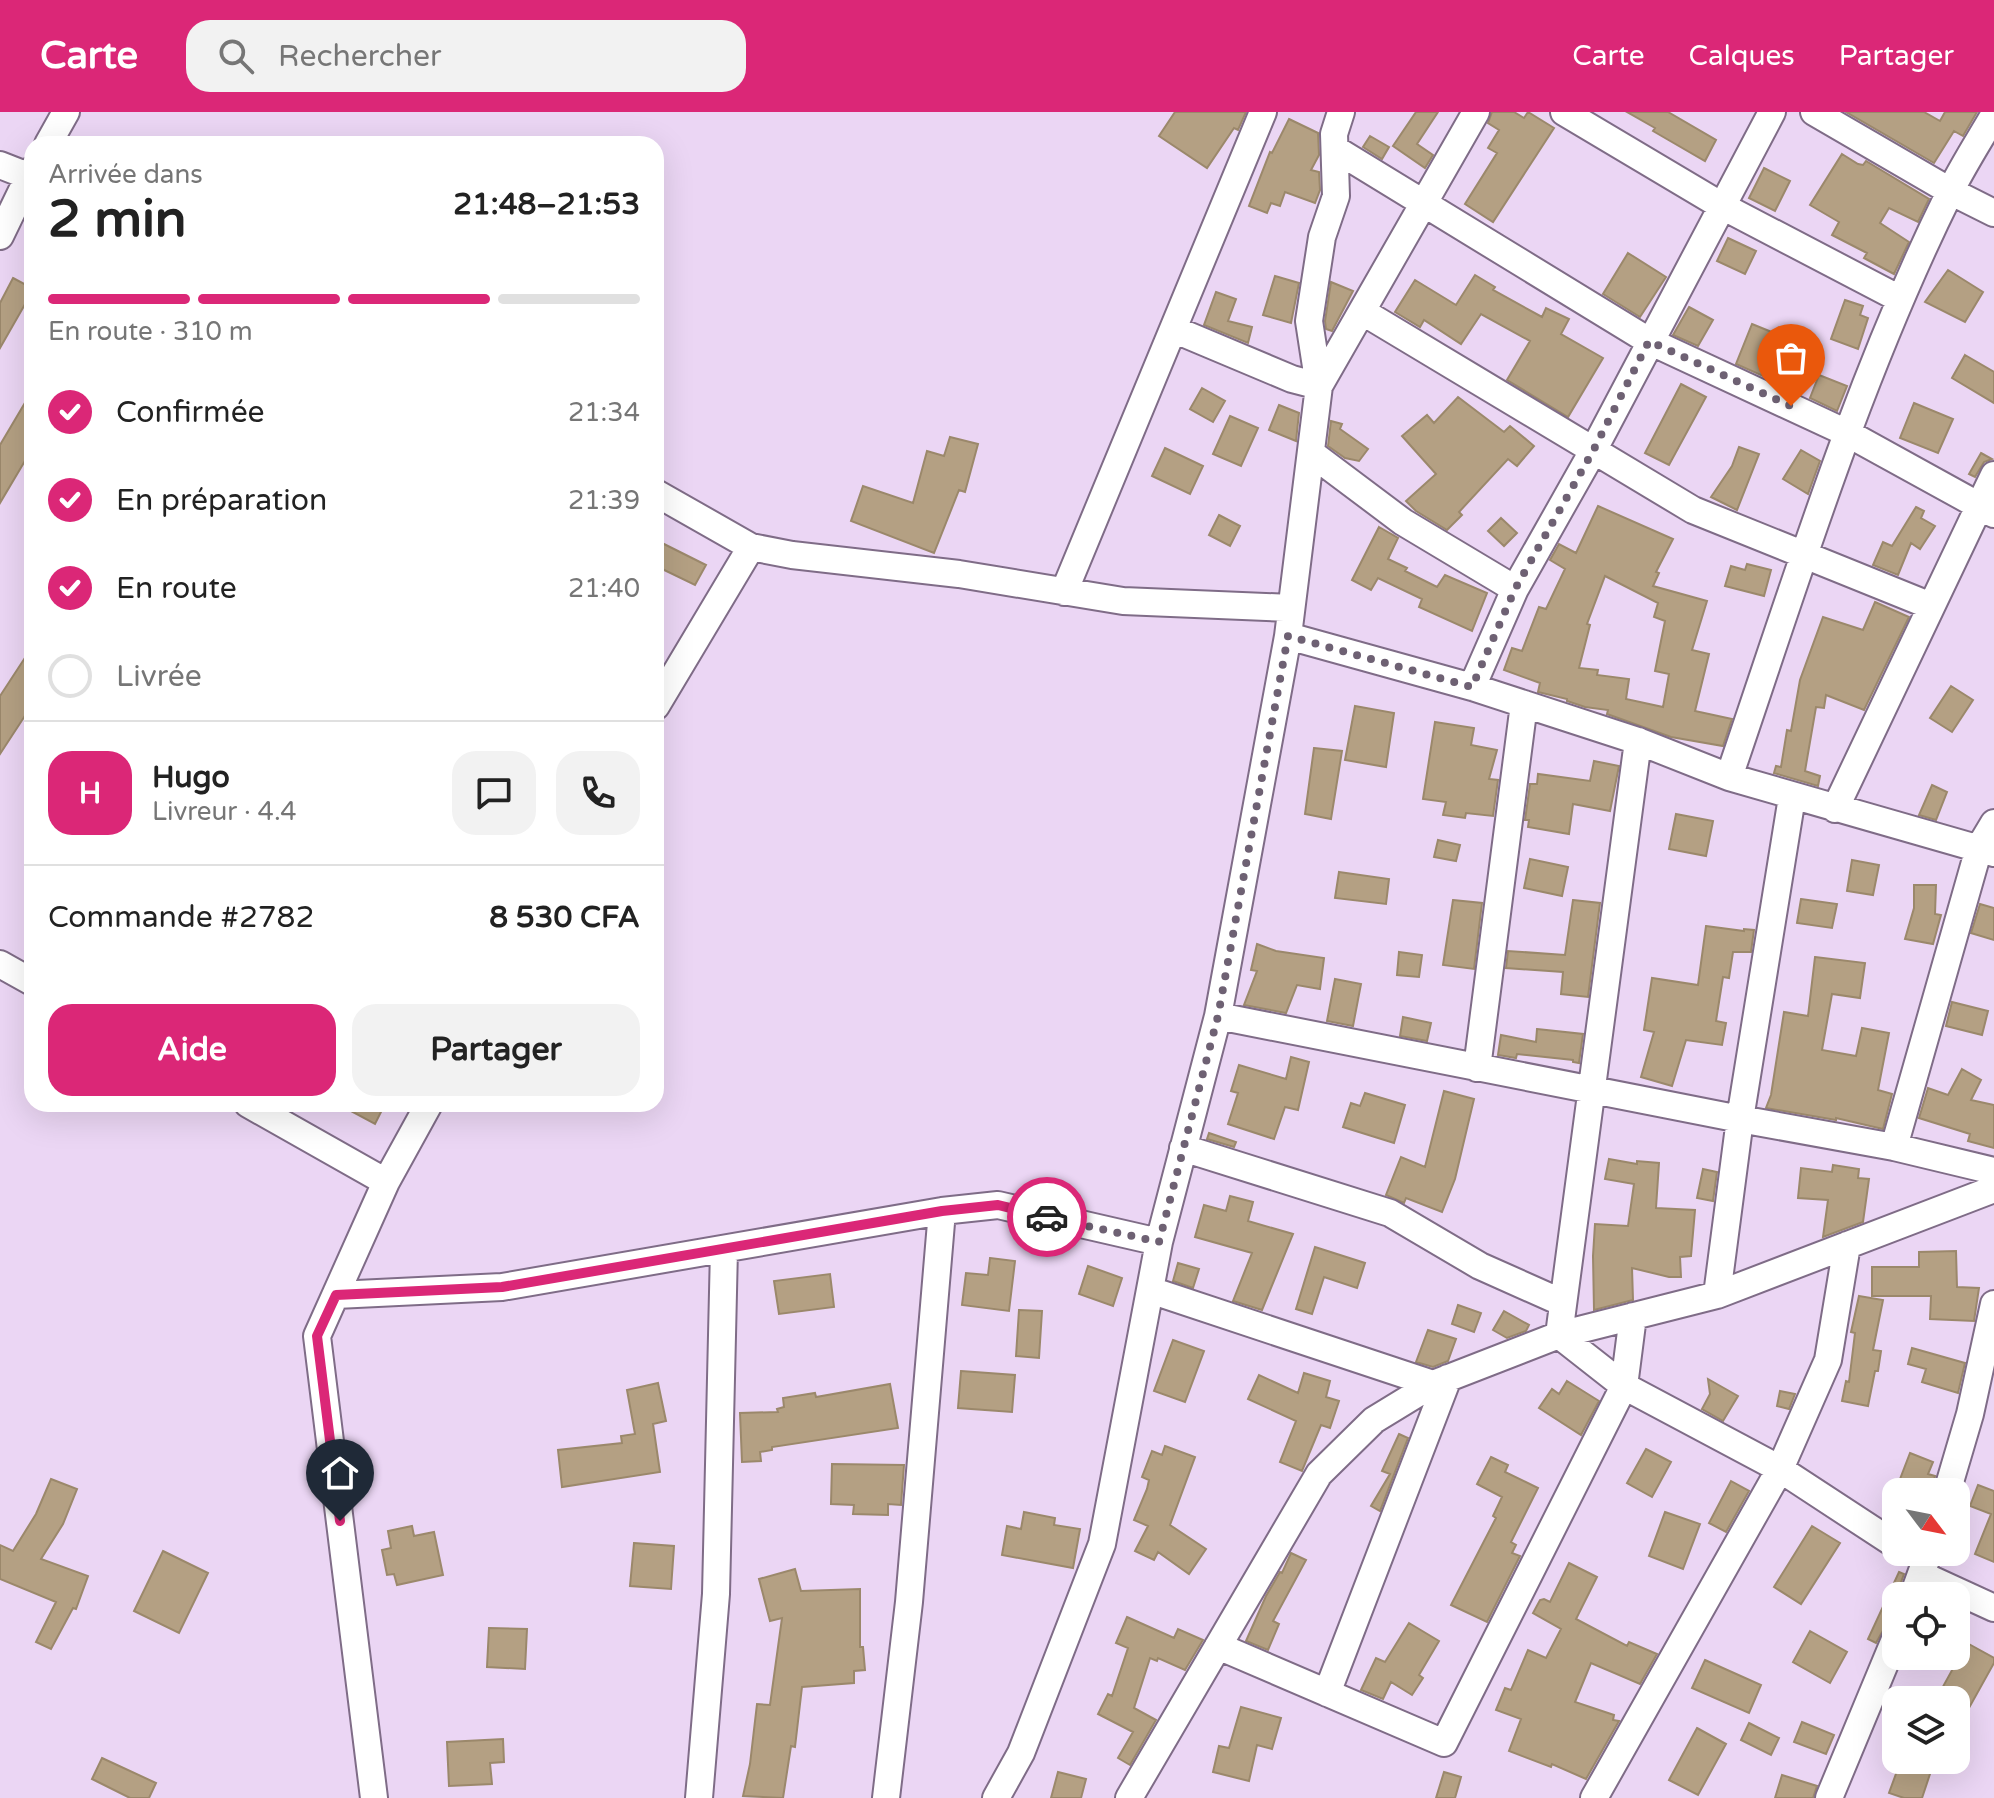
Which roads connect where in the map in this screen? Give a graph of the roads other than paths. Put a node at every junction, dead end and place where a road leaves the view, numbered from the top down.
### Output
1 (66, 112) edge
2 (1263, 112) edge
3 (1476, 112) edge
4 (1564, 112) edge
5 (1772, 112) edge
6 (1814, 112) edge
7 (1333, 115) edge
8 (1994, 115) edge
9 (56, 136) edge
10 (1335, 149) junction
11 (0, 165) edge
12 (24, 171) edge
13 (24, 186) edge
14 (1950, 191) junction
15 (1425, 203) junction
16 (1722, 206) junction
17 (1994, 213) edge
18 (0, 236) edge
19 (1900, 299) junction
20 (1363, 312) junction
21 (1173, 329) junction
22 (1649, 341) junction
23 (1319, 386) junction
24 (1847, 433) junction
25 (1593, 451) junction
26 (1311, 453) junction
27 (1994, 475) edge
28 (664, 498) edge
29 (1986, 510) edge
30 (751, 547) junction
31 (1805, 556) junction
32 (1515, 589) junction
33 (1064, 592) junction
34 (1931, 606) junction
35 (1291, 608) junction
36 (1288, 636) junction
37 (1472, 687) junction
38 (664, 693) edge
39 (1524, 704) junction
40 (1638, 741) junction
41 (1729, 777) junction
42 (1792, 797) junction
43 (1835, 809) junction
44 (1994, 823) edge
45 (1987, 850) edge
46 (0, 964) edge
47 (24, 978) edge
48 (1218, 1016) junction
49 (1477, 1068) junction
50 (1591, 1088) junction
51 (262, 1112) edge
52 (425, 1112) edge
53 (1740, 1119) junction
54 (1894, 1147) junction
55 (1183, 1148) junction
56 (1994, 1171) edge
57 (386, 1182) junction
58 (1994, 1189) edge
59 (942, 1211) junction
60 (1159, 1242) junction
61 (1847, 1245) junction
62 (724, 1249) junction
63 (1150, 1290) junction
64 (336, 1295) junction
65 (1717, 1295) junction
66 (1563, 1303) junction
67 (1994, 1304) edge
68 (1633, 1316) junction
69 (1559, 1335) junction
70 (1440, 1381) junction
71 (1624, 1386) junction
72 (1780, 1469) junction
73 (1951, 1478) edge
74 (1882, 1536) edge
75 (1919, 1568) edge
76 (1994, 1608) edge
77 (1218, 1646) junction
78 (1882, 1670) edge
79 (1327, 1693) junction
80 (374, 1798) edge
81 (699, 1798) edge
82 (886, 1798) edge
83 (996, 1798) edge
84 (1129, 1798) edge
85 (1594, 1798) edge
86 (1829, 1798) edge

1 - 9 street
2 - 21 street
3 - 15 street
4 - 16 street
5 - 16 street
6 - 14 street
7 - 10 street
8 - 14 street
10 - 15 street
10 - 23 street
11 - 12 street
13 - 18 street
14 - 17 street
14 - 19 street
15 - 20 street
15 - 22 street
16 - 19 street
16 - 22 street
19 - 24 street
20 - 23 street
20 - 25 street
21 - 23 street
21 - 33 street
22 - 24 street
22 - 25 street
23 - 26 street
24 - 29 street
24 - 31 street
25 - 31 street
25 - 32 street
26 - 32 street
26 - 35 street
27 - 29 street
28 - 30 street
29 - 34 street
30 - 33 street
30 - 38 street
31 - 34 street
31 - 41 street
32 - 37 street
33 - 35 street
34 - 43 street
35 - 36 street
36 - 37 street
36 - 48 street
37 - 39 street
39 - 40 street
39 - 49 street
40 - 41 street
40 - 50 street
41 - 42 street
42 - 43 street
42 - 53 street
43 - 45 street
44 - 45 street
45 - 54 street
46 - 47 street
48 - 49 street
48 - 55 street
49 - 50 street
50 - 53 street
50 - 66 street
51 - 57 street
52 - 57 street
53 - 54 street
53 - 65 street
54 - 56 street
55 - 60 street
55 - 66 street
57 - 64 street
58 - 61 street
59 - 60 street
59 - 62 street
59 - 82 street
60 - 63 street
61 - 65 street
61 - 72 street
62 - 64 street
62 - 81 street
63 - 70 street
63 - 83 street
64 - 80 street
65 - 68 street
66 - 69 street
67 - 73 street
68 - 69 street
68 - 71 street
69 - 70 street
69 - 71 street
70 - 77 street
70 - 79 street
71 - 72 street
71 - 79 street
72 - 74 street
72 - 85 street
75 - 76 street
77 - 79 street
77 - 84 street
78 - 86 street

